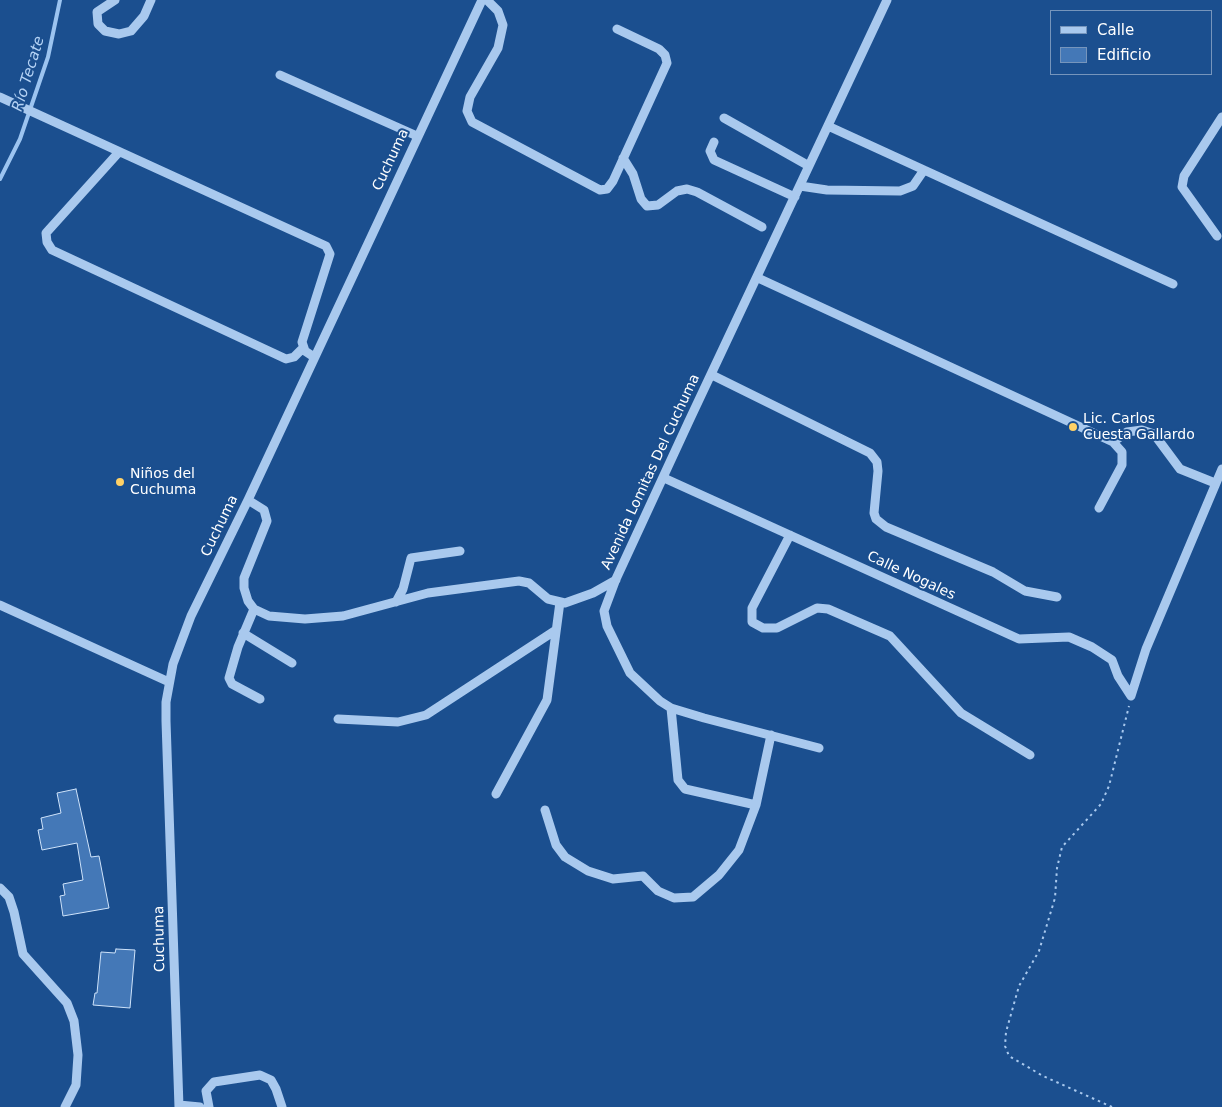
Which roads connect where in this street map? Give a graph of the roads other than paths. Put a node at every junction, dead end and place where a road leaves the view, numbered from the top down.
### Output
1 (115, 0) edge
2 (151, 0) edge
3 (482, 0) edge
4 (487, 0) edge
5 (887, 0) edge
6 (617, 30) dead end
7 (280, 75) dead end
8 (0, 97) edge
9 (1222, 117) edge
10 (724, 118) dead end
11 (828, 126) junction
12 (417, 136) junction
13 (714, 142) dead end
14 (118, 152) junction
15 (623, 158) junction
16 (810, 166) junction
17 (924, 170) junction
18 (800, 186) junction
19 (795, 197) junction
20 (762, 226) dead end
21 (1217, 236) dead end
22 (758, 278) junction
23 (1173, 284) dead end
24 (304, 348) junction
25 (314, 357) junction
26 (712, 375) junction
27 (1113, 442) junction
28 (1222, 469) edge
29 (664, 478) junction
30 (1215, 483) junction
31 (248, 500) junction
32 (1099, 508) dead end
33 (790, 535) junction
34 (460, 551) dead end
35 (616, 580) junction
36 (1057, 597) dead end
37 (396, 602) junction
38 (560, 602) junction
39 (0, 605) edge
40 (254, 609) junction
41 (556, 630) junction
42 (244, 633) junction
43 (292, 664) dead end
44 (169, 682) junction
45 (260, 699) dead end
46 (671, 708) junction
47 (338, 719) dead end
48 (771, 735) junction
49 (819, 748) dead end
50 (1030, 755) dead end
51 (496, 794) dead end
52 (756, 805) junction
53 (545, 810) dead end
54 (0, 888) edge
55 (179, 1106) edge
56 (65, 1107) edge
57 (200, 1107) edge
58 (209, 1107) edge
59 (282, 1107) edge

1 - 2 street
3 - 12 street, Cuchuma
4 - 15 street
5 - 11 street, Avenida Lomitas Del Cuchuma
6 - 15 street
7 - 12 street
8 - 14 street
9 - 21 street
10 - 16 street
11 - 16 street, Avenida Lomitas Del Cuchuma
11 - 17 street
12 - 25 street, Cuchuma
13 - 19 street
14 - 24 street
14 - 24 street
15 - 20 street
16 - 18 street, Avenida Lomitas Del Cuchuma
17 - 18 street
17 - 23 street
18 - 19 street, Avenida Lomitas Del Cuchuma
19 - 22 street, Avenida Lomitas Del Cuchuma
22 - 26 street, Avenida Lomitas Del Cuchuma
22 - 27 street
24 - 25 street
25 - 31 street, Cuchuma
26 - 29 street, Avenida Lomitas Del Cuchuma
26 - 36 street
27 - 30 street
27 - 32 street
28 - 30 street
29 - 33 street, Calle Nogales
29 - 35 street, Avenida Lomitas Del Cuchuma
30 - 33 street, Calle Nogales
31 - 40 street
31 - 44 street, Cuchuma
33 - 50 street
34 - 37 street
35 - 38 street, Avenida Lomitas Del Cuchuma
35 - 46 street
37 - 38 street
37 - 40 street
38 - 41 street
39 - 44 street
40 - 42 street
41 - 47 street
41 - 51 street
42 - 43 street
42 - 45 street
44 - 55 street, Cuchuma
46 - 48 street
46 - 52 street
48 - 49 street
48 - 52 street
52 - 53 street
54 - 56 street
55 - 57 street
58 - 59 street

